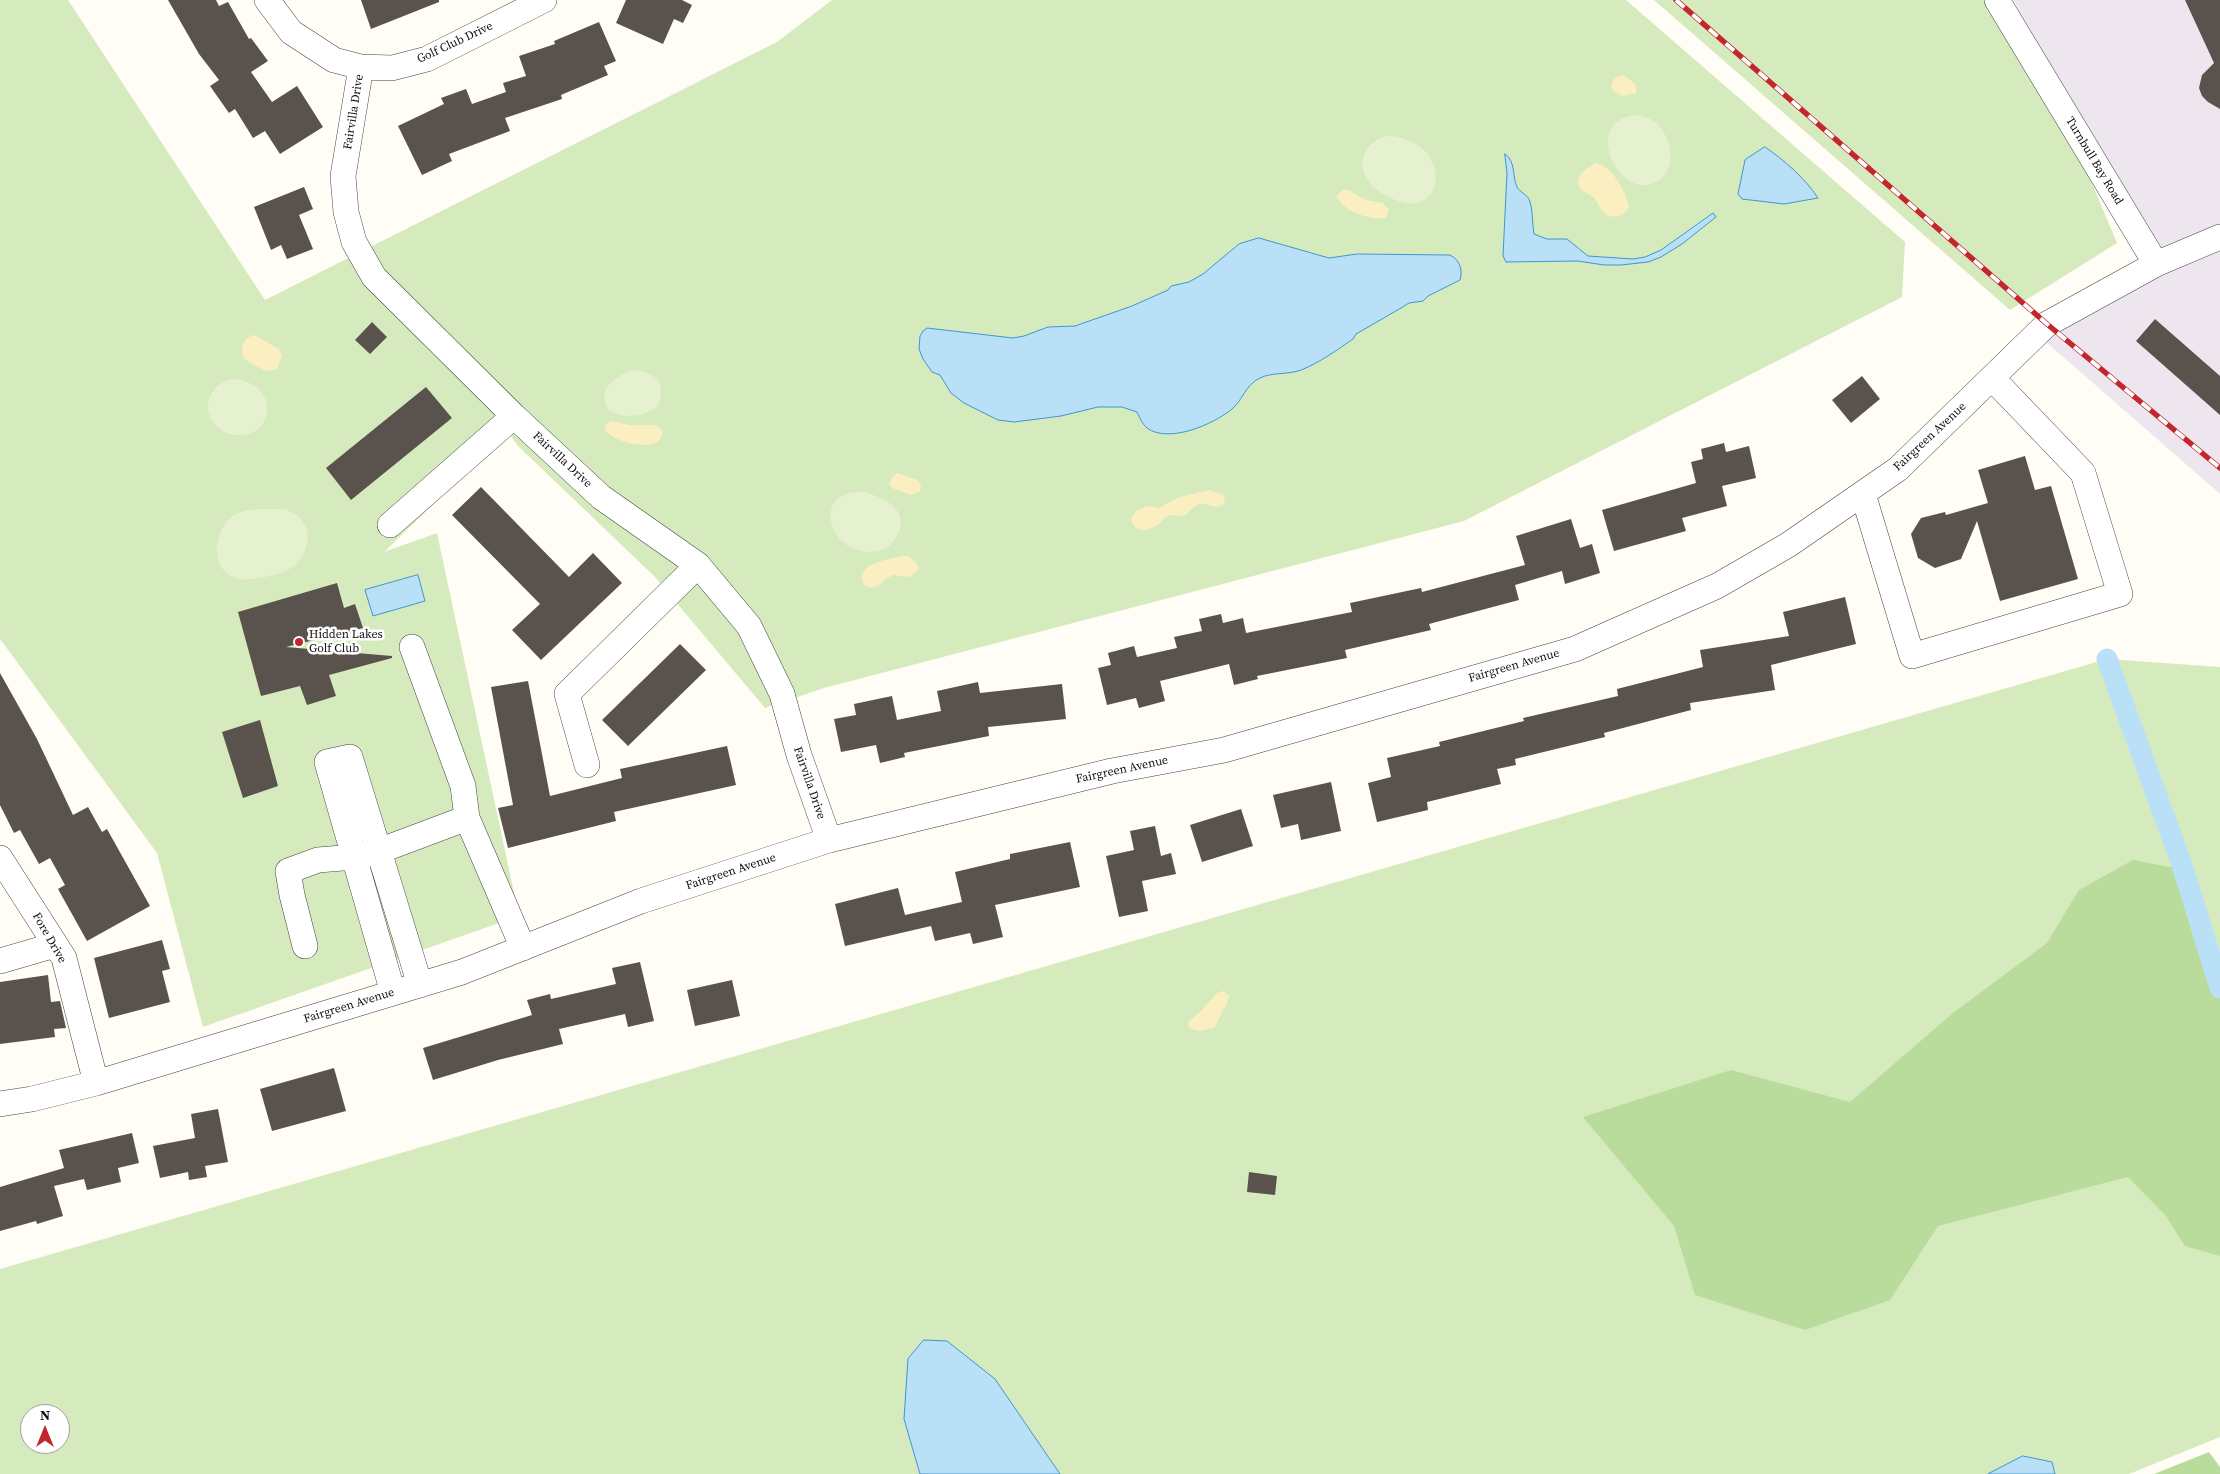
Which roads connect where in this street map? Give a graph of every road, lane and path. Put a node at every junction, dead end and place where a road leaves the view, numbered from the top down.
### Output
1 (267, 0) edge
2 (544, 0) edge
3 (1997, 0) edge
4 (361, 67) junction
5 (2220, 237) edge
6 (2156, 264) junction
7 (1992, 378) junction
8 (514, 416) junction
9 (1863, 494) junction
10 (390, 525) dead end
11 (698, 565) junction
12 (412, 647) dead end
13 (587, 765) dead end
14 (467, 818) junction
15 (829, 840) junction
16 (379, 851) junction
17 (354, 857) junction
18 (0, 858) edge
19 (55, 944) junction
20 (306, 946) dead end
21 (523, 948) junction
22 (0, 961) edge
23 (420, 985) junction
24 (393, 993) junction
25 (96, 1083) junction
26 (0, 1104) edge

1 - 4 street, Golf Club Drive
2 - 4 street, Golf Club Drive
3 - 6 street, Turnbull Bay Road
4 - 8 street, Fairvilla Drive
5 - 6 street
6 - 7 street, Fairgreen Avenue
7 - 9 street, Fairgreen Avenue
7 - 9 street
8 - 10 street
8 - 11 street, Fairvilla Drive
9 - 15 street, Fairgreen Avenue
11 - 13 street
11 - 15 street, Fairvilla Drive
12 - 14 street
14 - 16 street
14 - 21 street
15 - 21 street, Fairgreen Avenue
16 - 17 street
16 - 17 street
16 - 23 street
17 - 20 street
17 - 24 street
18 - 19 street, Fore Drive
19 - 22 street
19 - 25 street, Fore Drive
21 - 23 street, Fairgreen Avenue
23 - 24 street, Fairgreen Avenue
24 - 25 street, Fairgreen Avenue
25 - 26 street, Fairgreen Avenue

